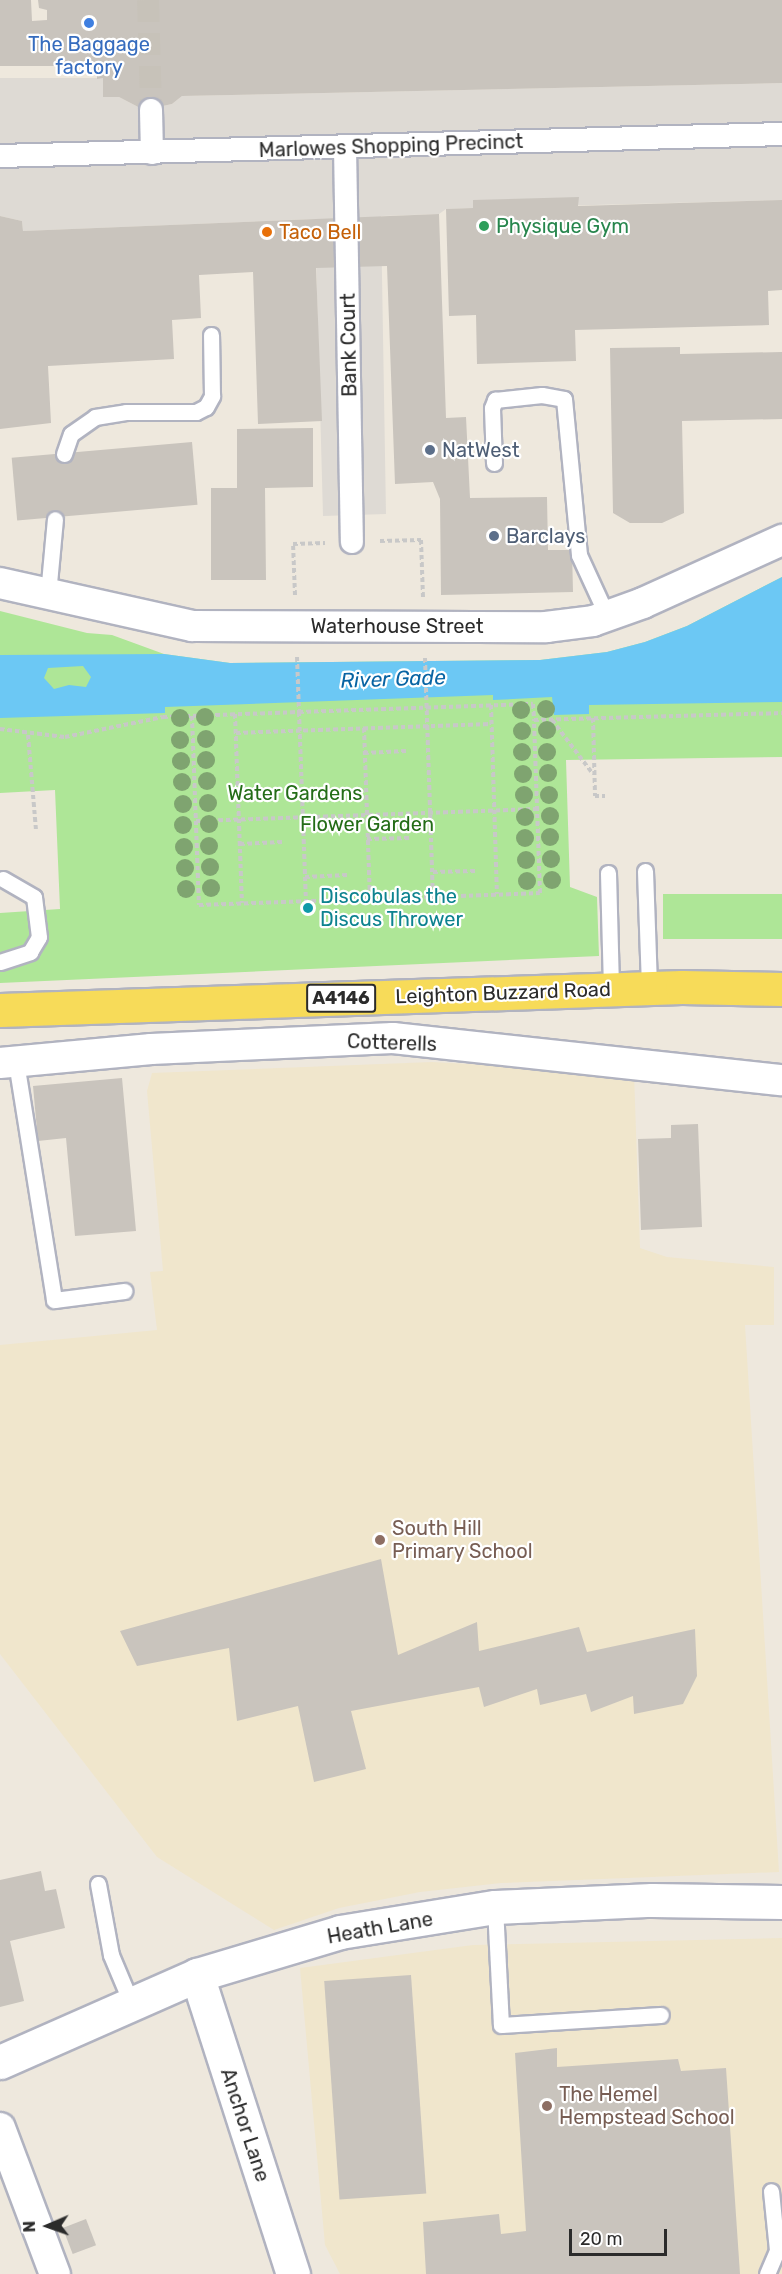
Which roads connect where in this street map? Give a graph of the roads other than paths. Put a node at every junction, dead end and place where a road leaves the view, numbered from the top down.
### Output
1 (151, 110) tunnel mouth
2 (782, 134) edge
3 (345, 147) junction
4 (152, 153) junction
5 (0, 156) edge
6 (211, 335) dead end
7 (64, 454) dead end
8 (494, 462) dead end
9 (55, 519) dead end
10 (782, 540) edge
11 (352, 542) dead end
12 (0, 583) edge
13 (48, 594) junction
14 (607, 616) junction
15 (645, 871) dead end
16 (608, 873) dead end
17 (3, 879) dead end
18 (0, 962) edge
19 (782, 971) edge
20 (682, 987) junction
21 (649, 988) junction
22 (782, 988) edge
23 (612, 989) junction
24 (0, 1010) edge
25 (8, 1063) edge
26 (782, 1080) edge
27 (124, 1291) dead end
28 (98, 1884) dead end
29 (782, 1902) edge
30 (495, 1907) junction
31 (197, 1975) junction
32 (132, 2005) junction
33 (661, 2015) dead end
34 (0, 2062) edge
35 (0, 2128) edge
36 (771, 2191) dead end
37 (55, 2274) edge
38 (293, 2274) edge
39 (767, 2274) edge

1 - 4 street
2 - 3 street, Marlowes Shopping Precinct
3 - 4 street, Marlowes Shopping Precinct
3 - 11 street, Bank Court
4 - 5 street, Marlowes Shopping Precinct
6 - 7 lane
8 - 14 lane
9 - 13 lane
10 - 14 street, Waterhouse Street
12 - 13 street, Waterhouse Street
13 - 14 street, Waterhouse Street
15 - 21 lane
16 - 23 lane
17 - 18 lane
19 - 20 main road, Leighton Buzzard Road / A4146
20 - 21 main road, Leighton Buzzard Road / A4146
20 - 22 main road, Leighton Buzzard Road / A4146
21 - 23 main road, Leighton Buzzard Road / A4146
23 - 24 main road, Leighton Buzzard Road / A4146
25 - 26 street, Cotterells
25 - 27 lane
28 - 32 lane
29 - 30 street, Heath Lane
30 - 31 street, Heath Lane
30 - 33 lane
31 - 32 street, Heath Lane
31 - 38 street, Anchor Lane
32 - 34 street, Heath Lane
35 - 37 street
36 - 39 lane

